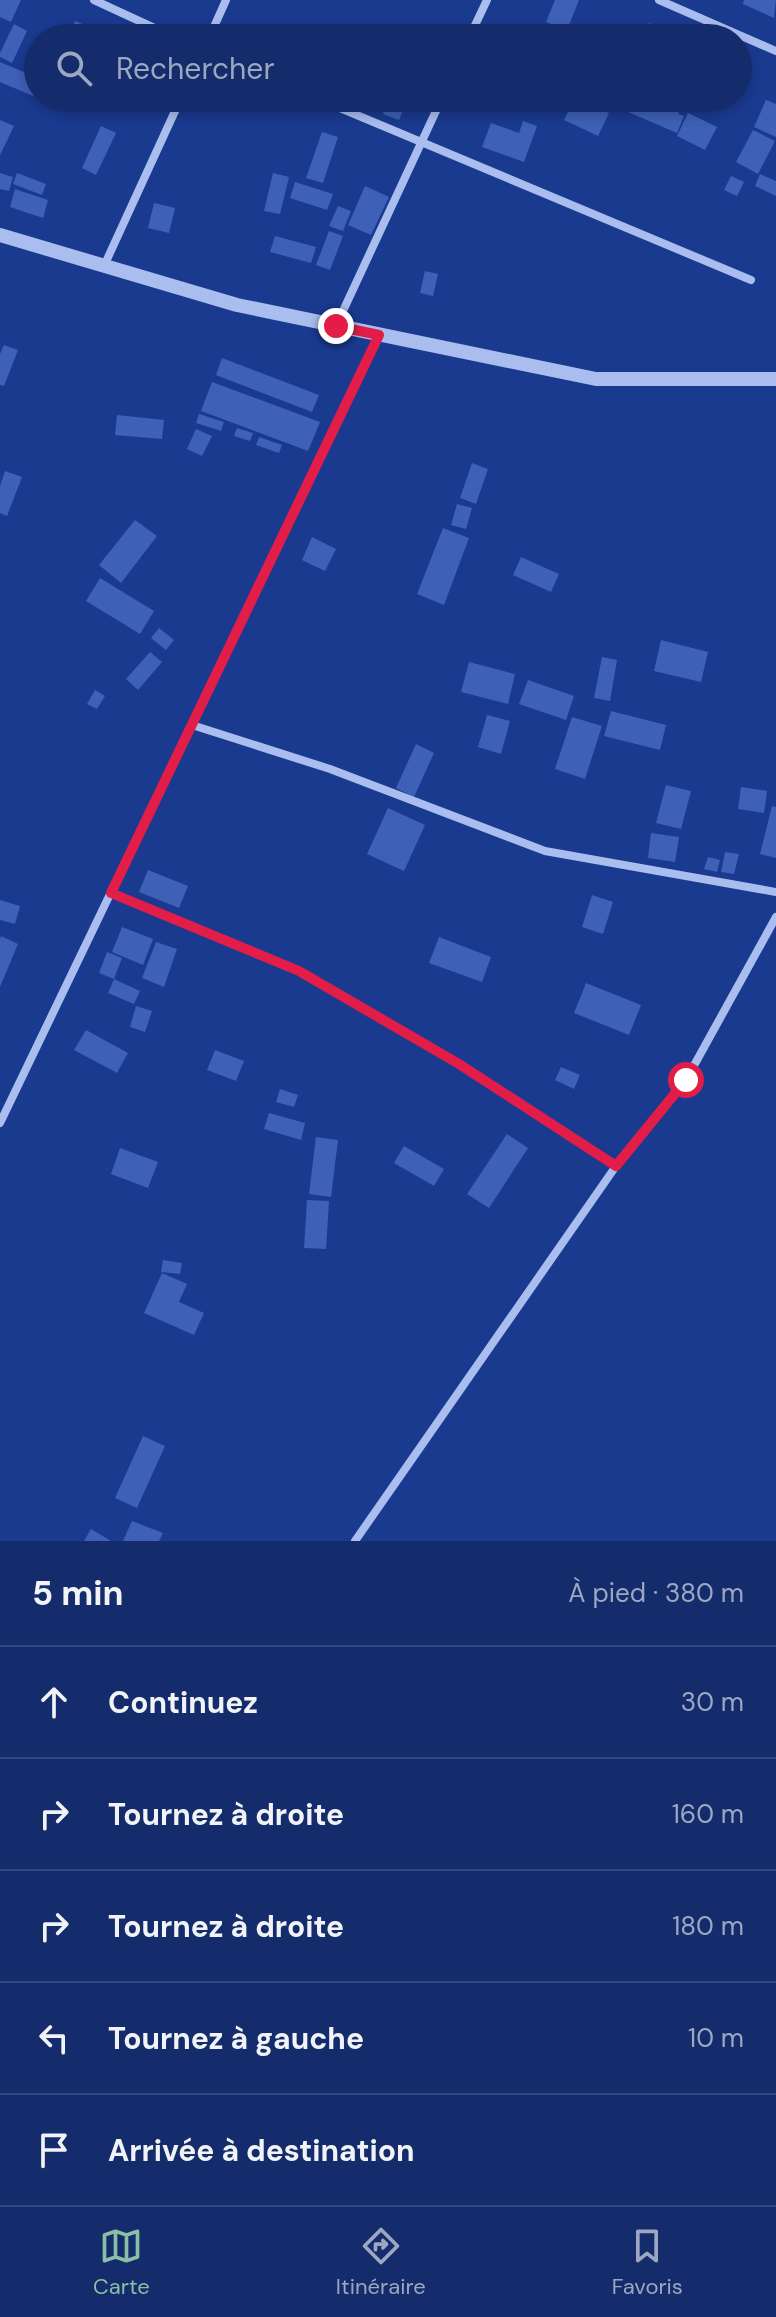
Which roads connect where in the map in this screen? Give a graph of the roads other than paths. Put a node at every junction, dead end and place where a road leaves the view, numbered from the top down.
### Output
1 (94, 0) edge
2 (226, 0) edge
3 (487, 0) edge
4 (659, 0) edge
5 (146, 24) edge
6 (215, 24) edge
7 (476, 24) edge
8 (714, 24) edge
9 (752, 41) edge
10 (776, 51) edge
11 (175, 112) edge
12 (349, 112) edge
13 (435, 112) edge
14 (421, 142) junction
15 (0, 235) edge
16 (104, 266) junction
17 (751, 280) dead end
18 (336, 326) junction
19 (379, 335) junction
20 (776, 379) edge
21 (192, 725) junction
22 (776, 892) edge
23 (111, 893) junction
24 (776, 917) edge
25 (0, 1123) edge
26 (616, 1166) junction
27 (355, 1541) edge

1 - 5 street
2 - 6 street
3 - 7 street
4 - 8 street
9 - 10 street
11 - 16 street
12 - 14 street
13 - 14 street
14 - 17 street
14 - 18 street
15 - 16 street
16 - 18 street
18 - 19 street
19 - 20 street
19 - 21 street
21 - 22 street
21 - 23 street
23 - 25 street
23 - 26 street
24 - 26 street
26 - 27 street

